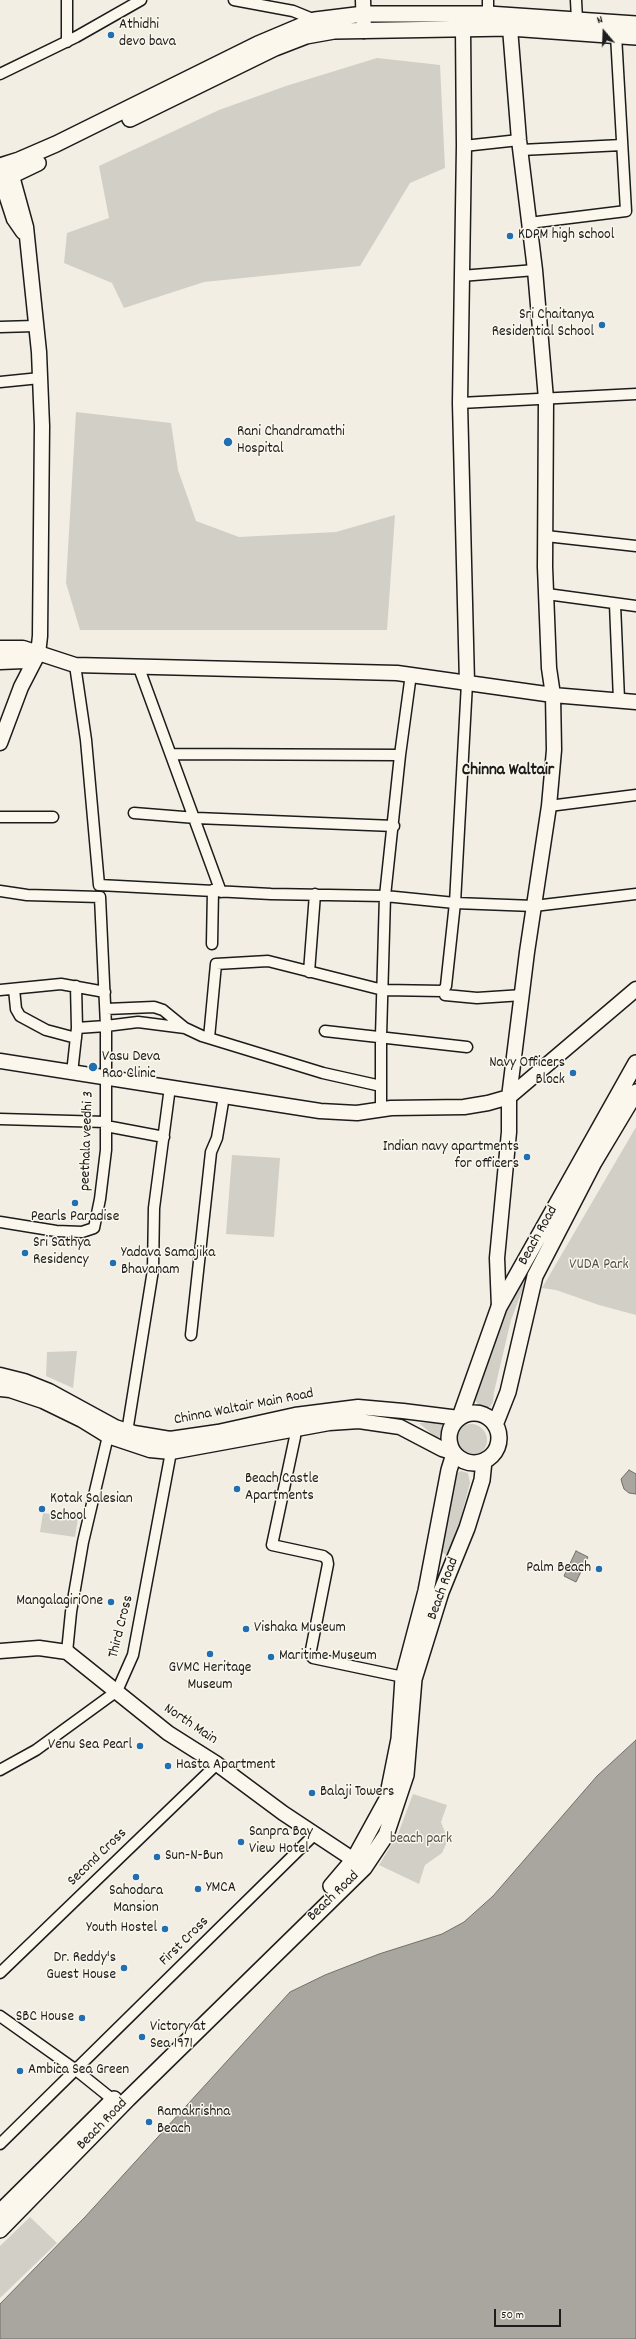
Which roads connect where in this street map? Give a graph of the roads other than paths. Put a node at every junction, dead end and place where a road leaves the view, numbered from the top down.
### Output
1 (67, 0) edge
2 (141, 0) edge
3 (234, 0) edge
4 (576, 0) edge
5 (364, 7) edge
6 (488, 7) edge
7 (315, 20) junction
8 (577, 20) junction
9 (636, 24) edge
10 (463, 28) junction
11 (510, 28) junction
12 (364, 31) junction
13 (616, 35) junction
14 (636, 37) edge
15 (67, 42) junction
16 (0, 74) edge
17 (520, 145) junction
18 (622, 145) junction
19 (464, 146) junction
20 (4, 173) edge
21 (529, 223) junction
22 (535, 270) junction
23 (461, 276) junction
24 (35, 326) junction
25 (0, 327) edge
26 (40, 378) junction
27 (0, 382) edge
28 (636, 394) edge
29 (546, 399) junction
30 (460, 403) junction
31 (546, 536) junction
32 (636, 546) edge
33 (547, 594) junction
34 (615, 604) junction
35 (636, 606) edge
36 (0, 648) edge
37 (38, 654) junction
38 (0, 662) edge
39 (75, 665) junction
40 (139, 668) junction
41 (411, 674) junction
42 (467, 683) junction
43 (553, 695) junction
44 (618, 700) junction
45 (636, 702) edge
46 (0, 744) edge
47 (172, 754) junction
48 (400, 755) junction
49 (636, 795) edge
50 (549, 806) junction
51 (134, 813) dead end
52 (0, 817) edge
53 (53, 817) dead end
54 (196, 818) junction
55 (394, 826) junction
56 (99, 885) junction
57 (0, 891) edge
58 (217, 891) junction
59 (315, 894) junction
60 (636, 894) edge
61 (385, 896) junction
62 (100, 897) junction
63 (455, 903) junction
64 (534, 906) junction
65 (212, 944) dead end
66 (309, 972) junction
67 (76, 986) junction
68 (14, 989) junction
69 (636, 989) edge
70 (0, 990) edge
71 (383, 990) junction
72 (105, 992) junction
73 (445, 995) dead end
74 (523, 995) junction
75 (106, 1009) junction
76 (106, 1026) junction
77 (185, 1028) junction
78 (326, 1031) dead end
79 (77, 1033) junction
80 (381, 1036) junction
81 (209, 1038) junction
82 (467, 1047) dead end
83 (0, 1061) edge
84 (636, 1063) edge
85 (72, 1073) junction
86 (105, 1078) junction
87 (381, 1086) junction
88 (170, 1087) junction
89 (636, 1092) edge
90 (224, 1096) junction
91 (509, 1097) junction
92 (381, 1111) junction
93 (0, 1119) edge
94 (106, 1124) junction
95 (164, 1137) junction
96 (0, 1222) edge
97 (499, 1307) junction
98 (191, 1335) dead end
99 (0, 1375) edge
100 (0, 1389) edge
101 (295, 1415) junction
102 (459, 1418) junction
103 (495, 1425) junction
104 (296, 1430) junction
105 (127, 1432) junction
106 (108, 1436) junction
107 (171, 1452) junction
108 (453, 1453) junction
109 (484, 1461) junction
110 (0, 1651) edge
111 (67, 1652) junction
112 (409, 1678) junction
113 (117, 1691) junction
114 (217, 1764) junction
115 (0, 1770) edge
116 (314, 1835) junction
117 (359, 1863) junction
118 (0, 1973) edge
119 (0, 2016) edge
120 (76, 2070) junction
121 (117, 2103) junction
122 (0, 2144) edge
123 (0, 2212) edge
124 (0, 2230) edge

1 - 15 street
2 - 15 street
3 - 7 street
4 - 8 street
5 - 6 main road
5 - 7 main road
5 - 12 street
6 - 8 main road
7 - 20 main road
8 - 9 main road
10 - 11 main road
10 - 12 main road
10 - 19 street
11 - 13 main road
11 - 17 street
12 - 20 main road
13 - 14 main road
13 - 18 street
15 - 16 street
17 - 18 street
17 - 19 street
17 - 21 street
18 - 21 street
19 - 23 street
20 - 24 street
21 - 22 street
22 - 23 street
22 - 29 street
23 - 30 street
24 - 25 street
24 - 26 street
26 - 27 street
26 - 37 street
28 - 29 street
29 - 30 street
29 - 31 street
30 - 42 street
31 - 32 street
31 - 33 street
33 - 34 street
33 - 43 street
34 - 35 street
34 - 44 street
36 - 37 street
37 - 38 street
37 - 39 street
37 - 46 street
39 - 40 street
39 - 56 street, peethala veedhi 3
40 - 41 street
40 - 47 street
41 - 42 street
41 - 48 street
42 - 43 street
42 - 63 street
43 - 44 street
43 - 50 street
44 - 45 street
47 - 48 street
47 - 54 street
48 - 55 street
49 - 50 street
50 - 64 street
51 - 54 street
52 - 53 street
54 - 55 street
54 - 58 street
55 - 61 street
56 - 58 street
56 - 62 street, peethala veedhi 3
57 - 62 street
58 - 59 street
58 - 65 street
59 - 61 street
59 - 66 street
60 - 64 street
61 - 63 street
61 - 71 street
62 - 72 street, peethala veedhi 3
63 - 64 street
63 - 71 street
64 - 74 street
66 - 71 street
66 - 81 street
67 - 68 street
67 - 72 street
67 - 79 street
68 - 70 street
68 - 79 street
69 - 91 street
71 - 80 street
72 - 75 street, peethala veedhi 3
73 - 74 street
74 - 91 street
75 - 76 street, peethala veedhi 3
75 - 77 street
76 - 77 street
76 - 79 street
76 - 86 street, peethala veedhi 3
77 - 81 street
78 - 80 street
79 - 85 street
80 - 82 street
80 - 87 street
81 - 87 street
83 - 85 street
84 - 97 main road, Beach Road
85 - 86 street
86 - 88 street
86 - 94 street, peethala veedhi 3
87 - 92 street
88 - 90 street
88 - 95 street
89 - 103 main road, Beach Road
90 - 92 street
90 - 98 street
91 - 92 street
91 - 97 street
93 - 94 street
94 - 95 street
94 - 96 street, peethala veedhi 3
95 - 105 street
97 - 102 main road, Beach Road
99 - 105 street, Chinna Waltair Main Road
100 - 106 street, Chinna Waltair Main Road
101 - 102 street, Chinna Waltair Main Road
101 - 104 street
101 - 105 street, Chinna Waltair Main Road
102 - 103 main road
102 - 108 main road
103 - 109 main road
104 - 107 street, Chinna Waltair Main Road
104 - 108 street, Chinna Waltair Main Road
104 - 112 street
106 - 107 street, Chinna Waltair Main Road
106 - 111 street
107 - 113 street, Third Cross
108 - 109 main road
108 - 112 main road, Beach Road
109 - 112 main road, Beach Road
110 - 111 street, North Main
111 - 113 street, North Main
112 - 117 main road, Beach Road
113 - 114 street, North Main
113 - 115 street, Third Cross
114 - 116 street, North Main
114 - 118 street, Second Cross
116 - 117 street, North Main
116 - 120 street, First Cross
117 - 121 main road, Beach Road
119 - 120 street
120 - 121 street
120 - 122 street, First Cross
121 - 123 main road, Beach Road
121 - 124 main road, Beach Road

